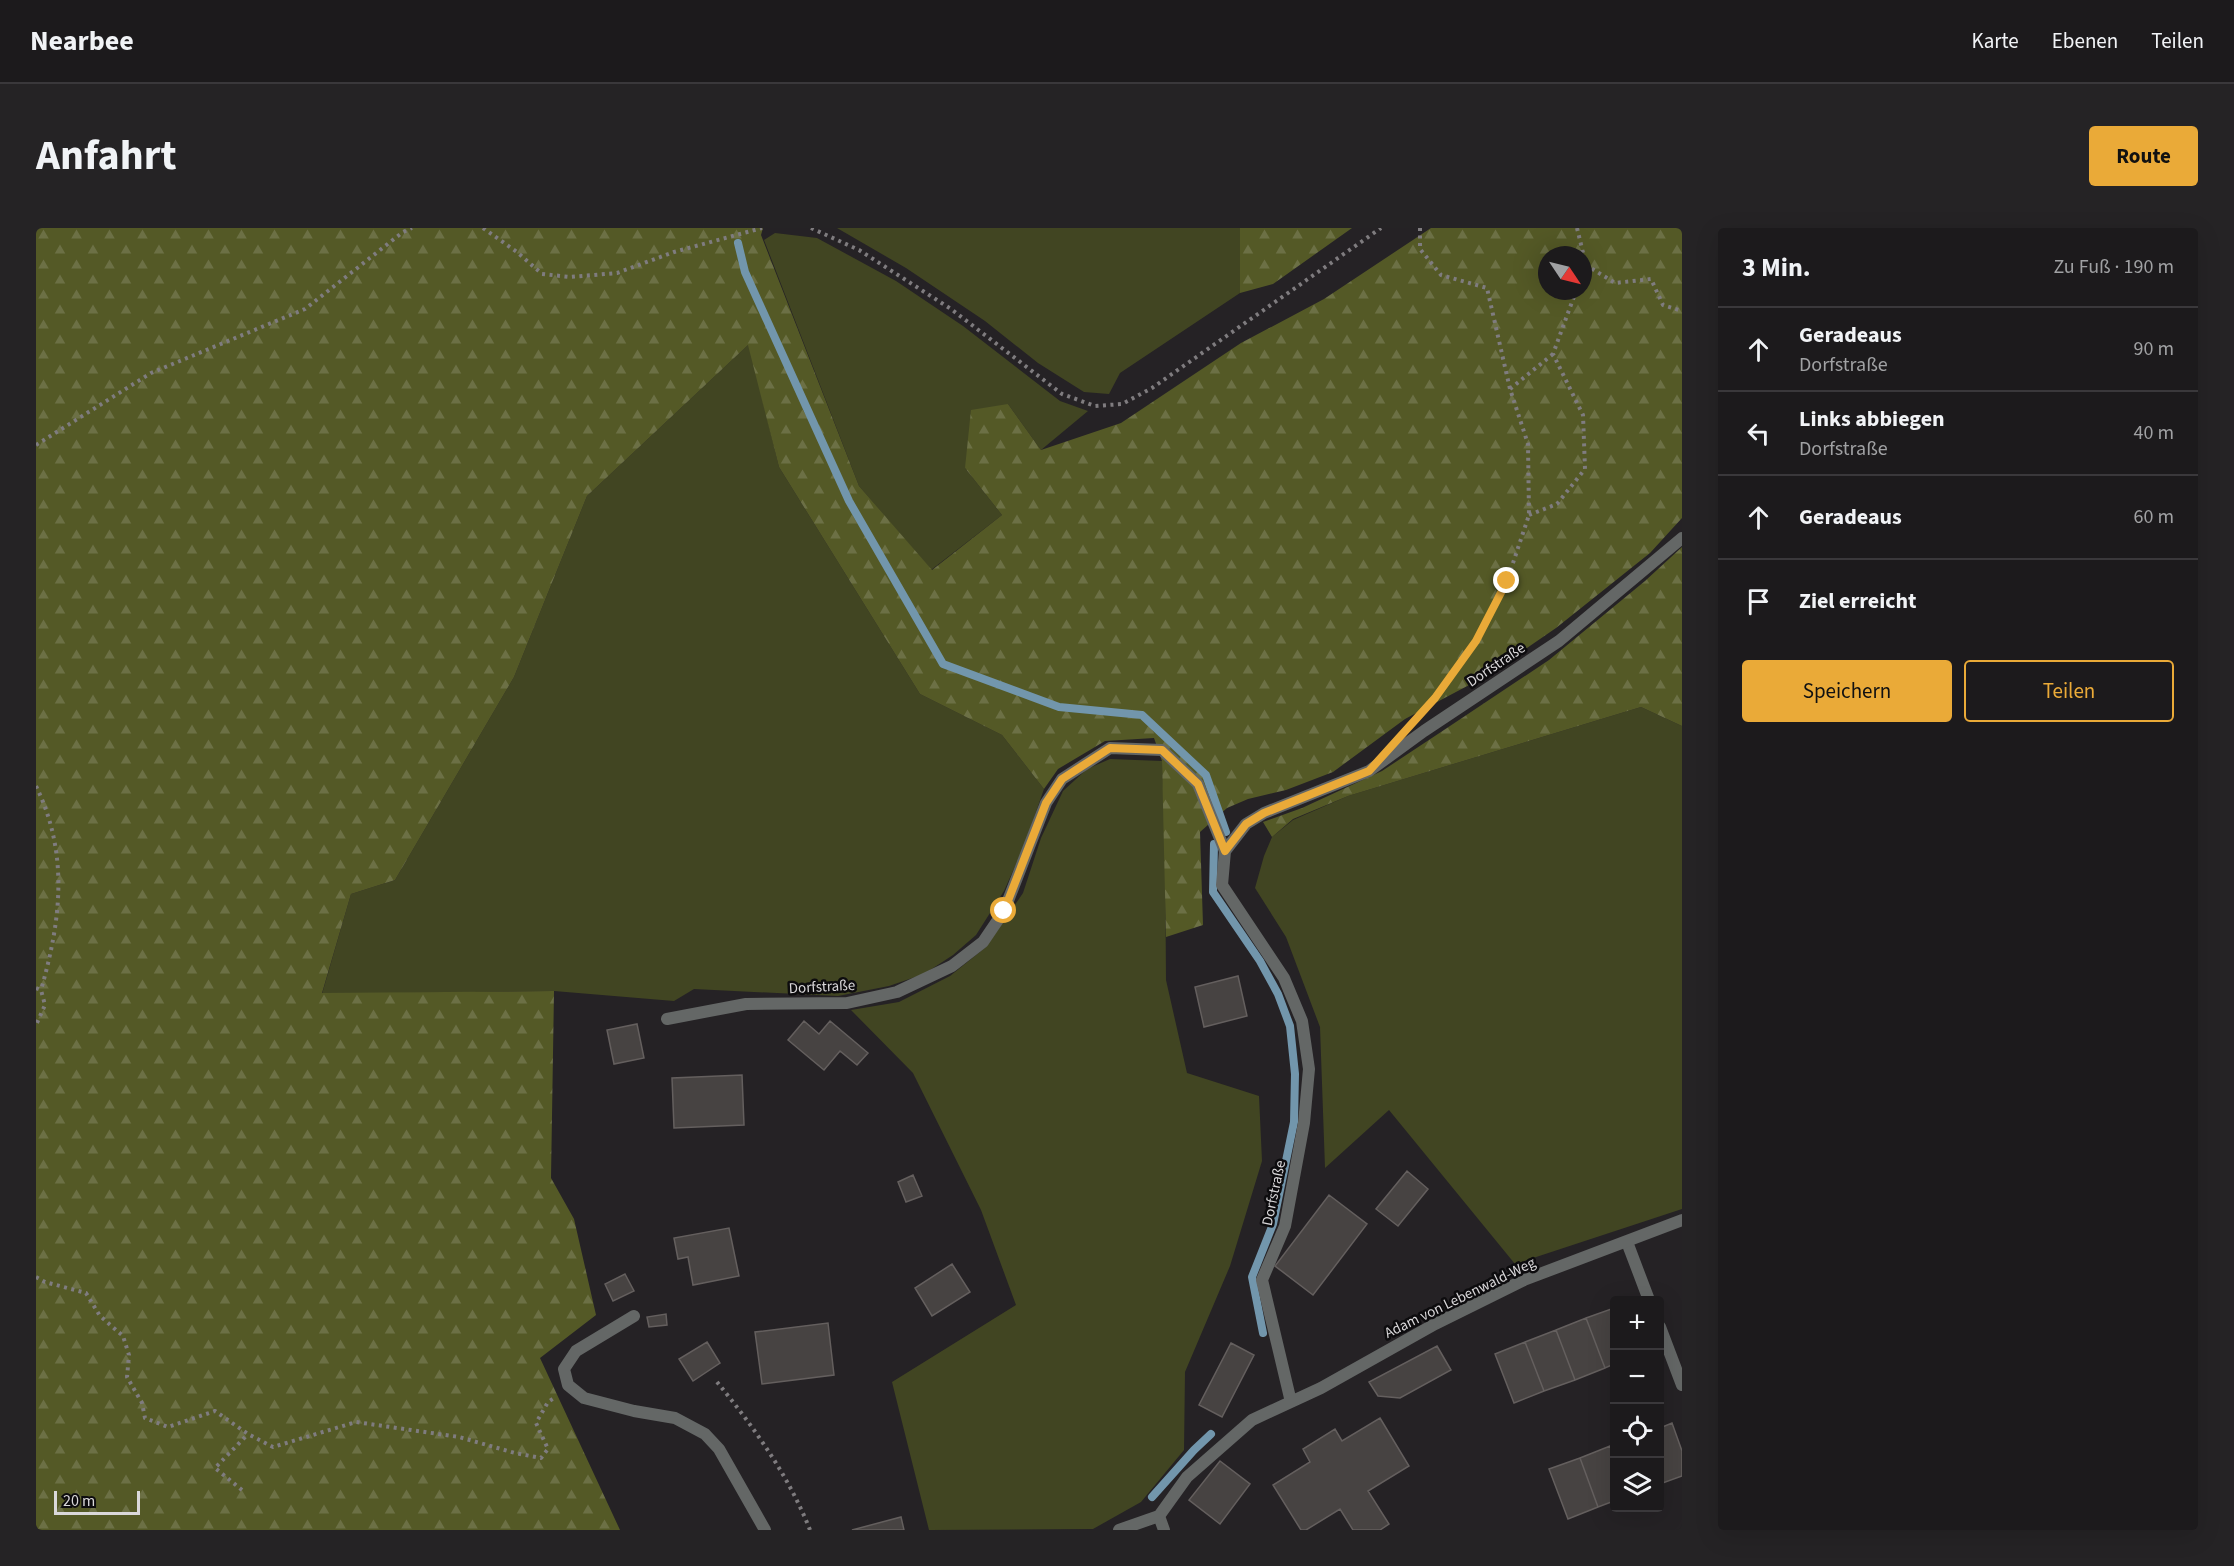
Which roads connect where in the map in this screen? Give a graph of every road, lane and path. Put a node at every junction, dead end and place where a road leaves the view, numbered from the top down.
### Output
1 (412, 228) edge
2 (483, 228) edge
3 (762, 228) edge
4 (811, 228) edge
5 (1381, 228) edge
6 (1420, 228) edge
7 (1577, 228) edge
8 (1581, 246) edge
9 (1592, 269) edge
10 (1573, 300) edge
11 (1682, 311) edge
12 (1553, 354) junction
13 (1510, 389) junction
14 (36, 445) edge
15 (1529, 515) junction
16 (1682, 538) edge
17 (1435, 698) dead end
18 (36, 786) edge
19 (1225, 851) junction
20 (36, 988) edge
21 (41, 990) junction
22 (667, 1019) dead end
23 (36, 1024) edge
24 (1682, 1220) edge
25 (1626, 1242) junction
26 (36, 1277) edge
27 (1647, 1296) edge
28 (634, 1316) dead end
29 (1664, 1340) edge
30 (717, 1382) dead end
31 (1682, 1385) edge
32 (568, 1386) junction
33 (1291, 1402) junction
34 (248, 1434) junction
35 (242, 1490) dead end
36 (1159, 1516) junction
37 (765, 1530) edge
38 (810, 1530) edge
39 (1119, 1530) edge
40 (1164, 1530) edge

1 - 14 path
2 - 3 path
4 - 5 path
6 - 13 path
7 - 8 path
9 - 11 path
10 - 12 path
12 - 13 path
12 - 15 path
13 - 15 path
15 - 17 path
16 - 19 street, Dorfstraße
18 - 21 path
19 - 22 street, Dorfstraße
19 - 33 street, Dorfstraße
20 - 21 path
21 - 23 path
24 - 25 street, Adam von Lebenwald-Weg
25 - 27 street
25 - 33 street, Adam von Lebenwald-Weg
26 - 34 path
28 - 32 street
29 - 31 street
30 - 38 path
32 - 34 path
32 - 37 street
33 - 36 street
34 - 35 path
36 - 39 street
36 - 40 street

